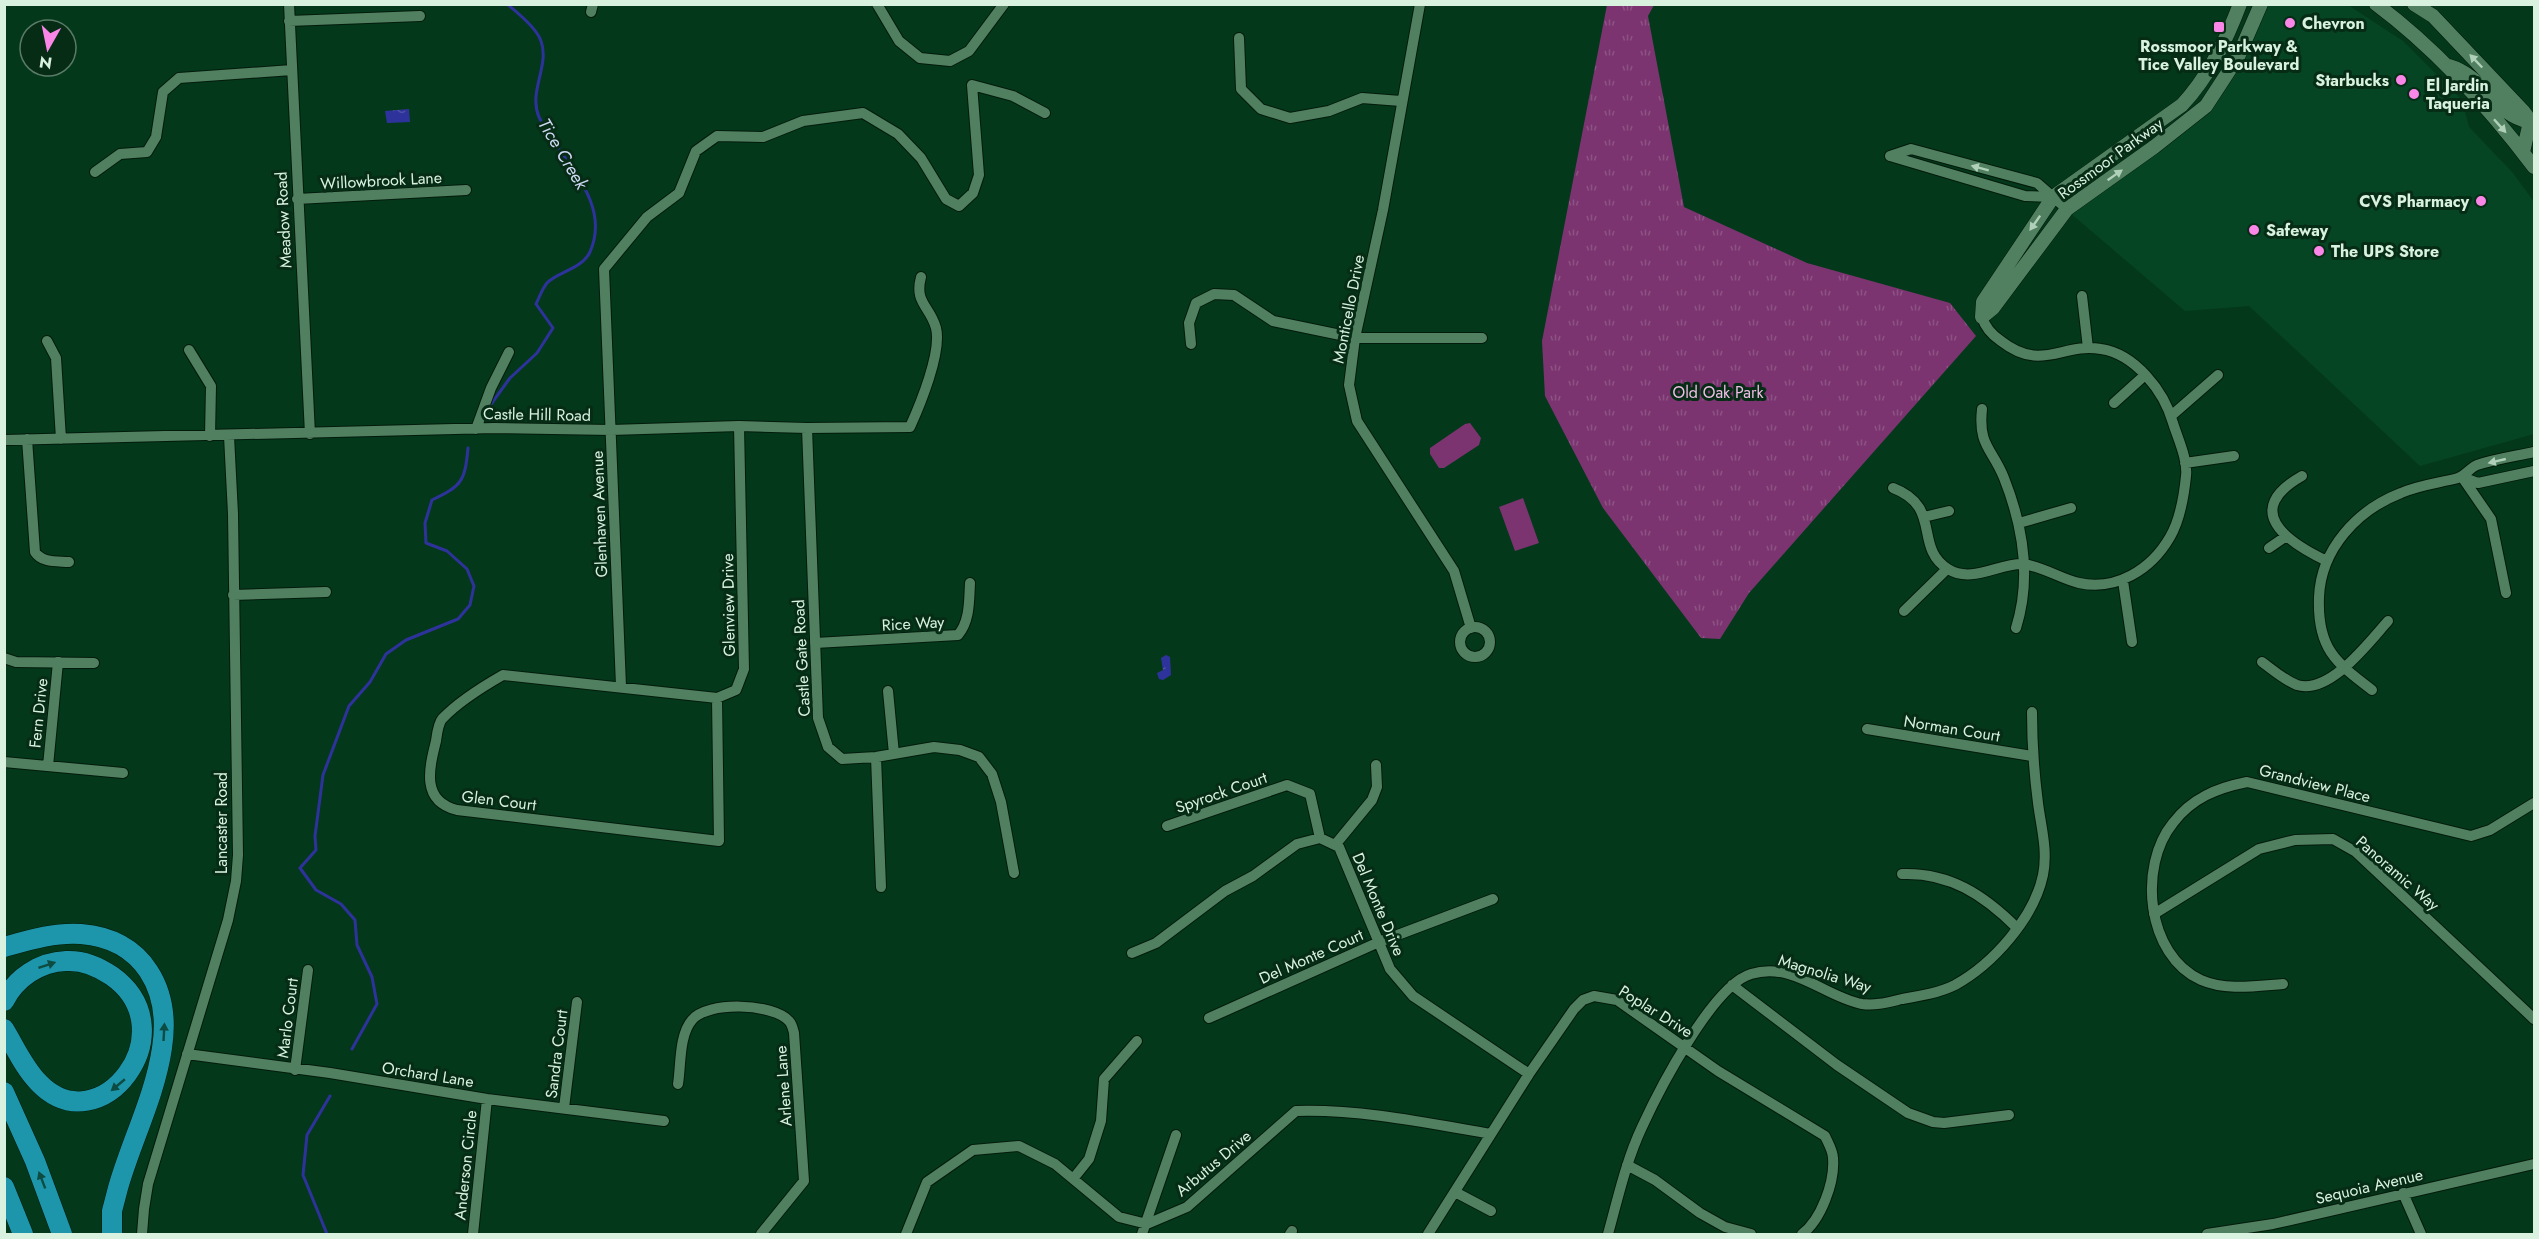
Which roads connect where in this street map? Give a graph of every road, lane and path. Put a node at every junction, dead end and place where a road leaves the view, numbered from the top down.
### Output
1 (289, 4) edge
2 (877, 4) edge
3 (1004, 4) edge
4 (2240, 4) edge
5 (2260, 4) edge
6 (2376, 4) edge
7 (2414, 4) edge
8 (1419, 5) edge
9 (420, 16) dead end
10 (290, 21) junction
11 (1239, 38) dead end
12 (2444, 64) junction
13 (292, 70) junction
14 (1401, 101) junction
15 (1045, 113) dead end
16 (2533, 124) edge
17 (2523, 152) junction
18 (2535, 167) edge
19 (95, 172) dead end
20 (466, 190) dead end
21 (2053, 197) junction
22 (297, 199) junction
23 (2067, 209) junction
24 (921, 277) dead end
25 (2082, 296) dead end
26 (1982, 317) junction
27 (1355, 338) junction
28 (1482, 338) dead end
29 (47, 341) dead end
30 (1191, 344) dead end
31 (2088, 348) junction
32 (189, 350) dead end
33 (509, 352) dead end
34 (2145, 375) junction
35 (2218, 375) dead end
36 (2114, 403) dead end
37 (1982, 409) dead end
38 (2171, 416) junction
39 (739, 426) junction
40 (807, 428) junction
41 (476, 429) junction
42 (611, 430) junction
43 (310, 434) junction
44 (210, 436) junction
45 (229, 436) junction
46 (27, 439) junction
47 (61, 439) junction
48 (4, 440) edge
49 (2535, 452) edge
50 (2234, 456) dead end
51 (2185, 463) junction
52 (2535, 471) edge
53 (2302, 476) dead end
54 (2462, 477) junction
55 (1893, 488) dead end
56 (2071, 508) dead end
57 (1949, 511) dead end
58 (1924, 517) junction
59 (2019, 523) junction
60 (2285, 537) junction
61 (2269, 548) dead end
62 (2327, 561) junction
63 (69, 562) dead end
64 (2025, 564) junction
65 (1947, 569) junction
66 (2123, 581) junction
67 (970, 584) dead end
68 (326, 592) dead end
69 (2506, 593) dead end
70 (233, 595) junction
71 (1904, 611) dead end
72 (2388, 621) dead end
73 (1471, 628) dead end
74 (2016, 628) dead end
75 (2132, 642) dead end
76 (815, 643) junction
77 (4, 658) edge
78 (2262, 662) dead end
79 (58, 663) junction
80 (94, 663) dead end
81 (2345, 669) junction
82 (621, 686) junction
83 (2372, 690) dead end
84 (888, 692) dead end
85 (717, 698) junction
86 (2032, 712) dead end
87 (1867, 729) dead end
88 (894, 753) junction
89 (2032, 756) junction
90 (876, 757) junction
91 (4, 762) edge
92 (1376, 765) dead end
93 (48, 766) junction
94 (123, 773) dead end
95 (2534, 803) edge
96 (1167, 826) dead end
97 (1320, 838) junction
98 (1335, 845) junction
99 (1014, 873) dead end
100 (1902, 874) dead end
101 (882, 887) dead end
102 (1492, 899) dead end
103 (2154, 914) junction
104 (2017, 928) junction
105 (1379, 942) junction
106 (4, 947) edge
107 (1132, 953) dead end
108 (308, 970) dead end
109 (2283, 984) dead end
110 (1732, 985) junction
111 (4, 1002) edge
112 (577, 1002) dead end
113 (1209, 1018) dead end
114 (2535, 1018) edge
115 (4, 1029) edge
116 (1137, 1041) dead end
117 (1686, 1046) junction
118 (187, 1054) junction
119 (295, 1070) junction
120 (1529, 1074) junction
121 (678, 1084) dead end
122 (4, 1092) edge
123 (487, 1099) junction
124 (564, 1108) junction
125 (2009, 1115) dead end
126 (664, 1121) dead end
127 (1491, 1134) junction
128 (1176, 1135) dead end
129 (2535, 1164) edge
130 (1627, 1165) junction
131 (1073, 1179) junction
132 (4, 1187) edge
133 (1455, 1192) junction
134 (2403, 1193) junction
135 (1491, 1211) dead end
136 (1144, 1229) edge
137 (23, 1234) edge
138 (62, 1234) edge
139 (112, 1234) edge
140 (142, 1234) edge
141 (473, 1234) edge
142 (761, 1234) edge
143 (906, 1234) edge
144 (1428, 1234) edge
145 (1608, 1234) edge
146 (1751, 1234) edge
147 (1802, 1234) edge
148 (2209, 1234) edge
149 (2421, 1234) edge

1 - 10 street, Meadow Road
2 - 3 street
4 - 21 street, Rossmoor Parkway
23 -> 5 street, Rossmoor Parkway
6 - 12 street
16 -> 7 street
8 - 14 street, Monticello Drive
9 - 10 street
10 - 13 street, Meadow Road
11 - 14 street
12 - 16 street
12 -> 17 street
13 - 19 street
13 - 22 street, Meadow Road
14 - 27 street, Monticello Drive
15 - 42 street, Glenhaven Avenue
16 - 17 street
17 - 18 street
20 - 22 street, Willowbrook Lane
21 -> 21 street
21 - 23 street
21 -> 26 street, Rossmoor Parkway
22 - 43 street, Meadow Road
23 - 26 street, Rossmoor Parkway
24 - 40 street, Castle Hill Road
25 - 31 street
26 - 31 street
27 - 28 street
27 - 30 street
27 - 73 street, Monticello Drive
29 - 47 street
31 - 34 street
32 - 44 street
33 - 41 street
34 - 36 street
34 - 38 street
35 - 38 street
37 - 59 street
38 - 51 street
39 - 40 street, Castle Hill Road
39 - 42 street, Castle Hill Road
39 - 85 street, Glenview Drive
40 - 76 street, Castle Gate Road
41 - 42 street, Castle Hill Road
41 - 43 street, Castle Hill Road
42 - 82 street, Glenhaven Avenue
43 - 45 street, Castle Hill Road
44 - 45 street, Castle Hill Road
44 - 47 street, Castle Hill Road
45 - 70 street, Lancaster Road
46 - 47 street, Castle Hill Road
46 - 48 street, Castle Hill Road
46 - 63 street
49 -> 54 street
50 - 51 street
51 - 66 street
52 - 54 street
53 - 60 street
54 - 62 street
54 - 69 street
55 - 58 street
56 - 59 street
57 - 58 street
58 - 65 street
59 - 64 street
60 - 61 street
60 - 62 street
62 - 81 street
64 - 65 street
64 - 66 street
64 - 74 street
65 - 71 street
66 - 75 street
67 - 76 street, Rice Way
68 - 70 street
70 - 118 street, Lancaster Road
72 - 81 street
76 - 90 street, Castle Gate Road
77 - 79 street
78 - 81 street
79 - 80 street
79 - 93 street, Fern Drive
81 - 83 street
82 - 85 street, Glen Court
82 - 85 street, Glen Court
84 - 88 street
86 - 89 street, Magnolia Way
87 - 89 street, Norman Court
88 - 90 street, Castle Gate Road
88 - 99 street, Castle Gate Road
89 - 104 street, Magnolia Way
90 - 101 street
91 - 93 street
92 - 98 street
93 - 94 street
95 - 103 street, Grandview Place
96 - 97 street, Spyrock Court
97 - 98 street, Del Monte Drive
97 - 107 street
98 - 105 street, Del Monte Drive
100 - 104 street
102 - 105 street, Del Monte Court
103 - 109 street, Grandview Place
103 - 114 street, Panoramic Way
104 - 110 street, Magnolia Way
105 - 113 street, Del Monte Court
105 - 120 street, Del Monte Drive
139 -> 106 highway
108 - 119 street, Marlo Court
110 - 117 street, Magnolia Way
110 - 125 street
111 -> 115 highway
112 - 124 street, Sandra Court
116 - 131 street
117 - 120 street, Poplar Drive
117 - 130 street, Magnolia Way
117 - 147 street, Poplar Drive
118 - 119 street, Orchard Lane
118 - 140 street, Lancaster Road
119 - 123 street, Orchard Lane
120 - 127 street, Poplar Drive
121 - 142 street, Arlene Lane
138 -> 122 highway
123 - 124 street, Orchard Lane
123 - 141 street, Anderson Circle
124 - 126 street, Orchard Lane
127 - 133 street, Poplar Drive
127 - 136 street, Arbutus Drive
128 - 136 street
129 - 134 street, Sequoia Avenue
130 - 145 street, Magnolia Way
130 - 146 street
131 - 136 street
131 - 143 street
132 - 137 highway
133 - 135 street
133 - 144 street, Poplar Drive
134 - 148 street, Sequoia Avenue
134 - 149 street

